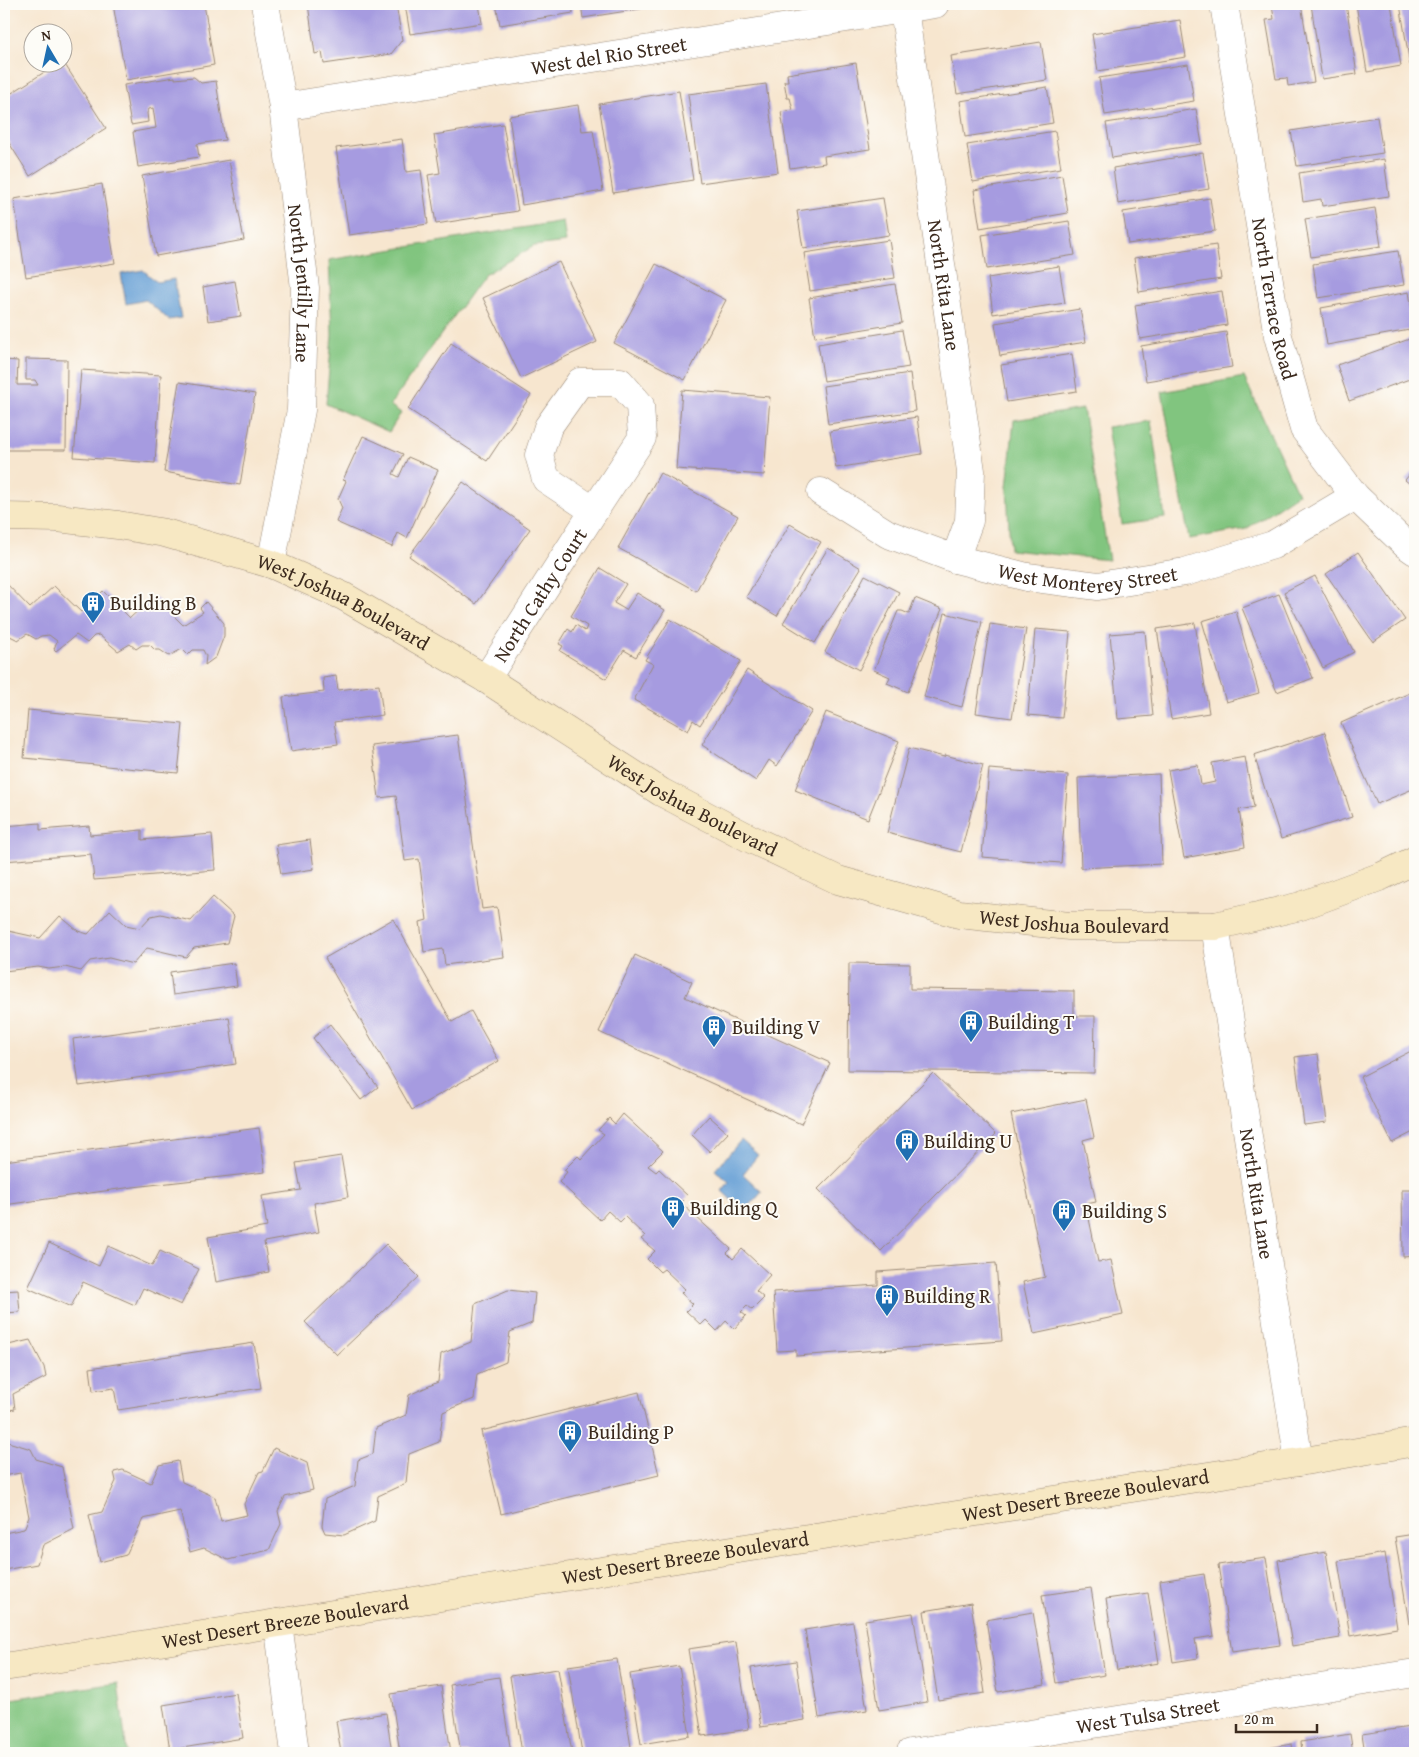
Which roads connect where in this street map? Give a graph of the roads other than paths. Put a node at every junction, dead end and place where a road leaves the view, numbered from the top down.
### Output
1 (266, 4) edge
2 (935, 4) edge
3 (1224, 4) edge
4 (904, 8) junction
5 (283, 107) junction
6 (821, 492) dead end
7 (1355, 496) junction
8 (594, 511) junction
9 (4, 517) edge
10 (1415, 551) edge
11 (955, 559) junction
12 (271, 564) junction
13 (486, 679) junction
14 (1415, 860) edge
15 (1215, 926) junction
16 (1415, 1442) edge
17 (1299, 1462) junction
18 (278, 1623) junction
19 (4, 1667) edge
20 (1415, 1673) edge
21 (295, 1753) edge
22 (910, 1753) edge

1 - 5 street, North Jentilly Lane
2 - 4 street, West del Rio Street
3 - 7 street, North Terrace Road
4 - 5 street, West del Rio Street
4 - 11 street, North Rita Lane
5 - 12 street, North Jentilly Lane
6 - 11 street, West Monterey Street
7 - 10 street, North Terrace Road
7 - 11 street, West Monterey Street
8 - 8 street, North Cathy Court
8 - 13 street, North Cathy Court
9 - 12 street, West Joshua Boulevard
12 - 13 street, West Joshua Boulevard
13 - 15 street, West Joshua Boulevard
14 - 15 street, West Joshua Boulevard
15 - 17 street, North Rita Lane
16 - 17 street, West Desert Breeze Boulevard
17 - 18 street, West Desert Breeze Boulevard
18 - 19 street, West Desert Breeze Boulevard
18 - 21 street
20 - 22 street, West Tulsa Street

